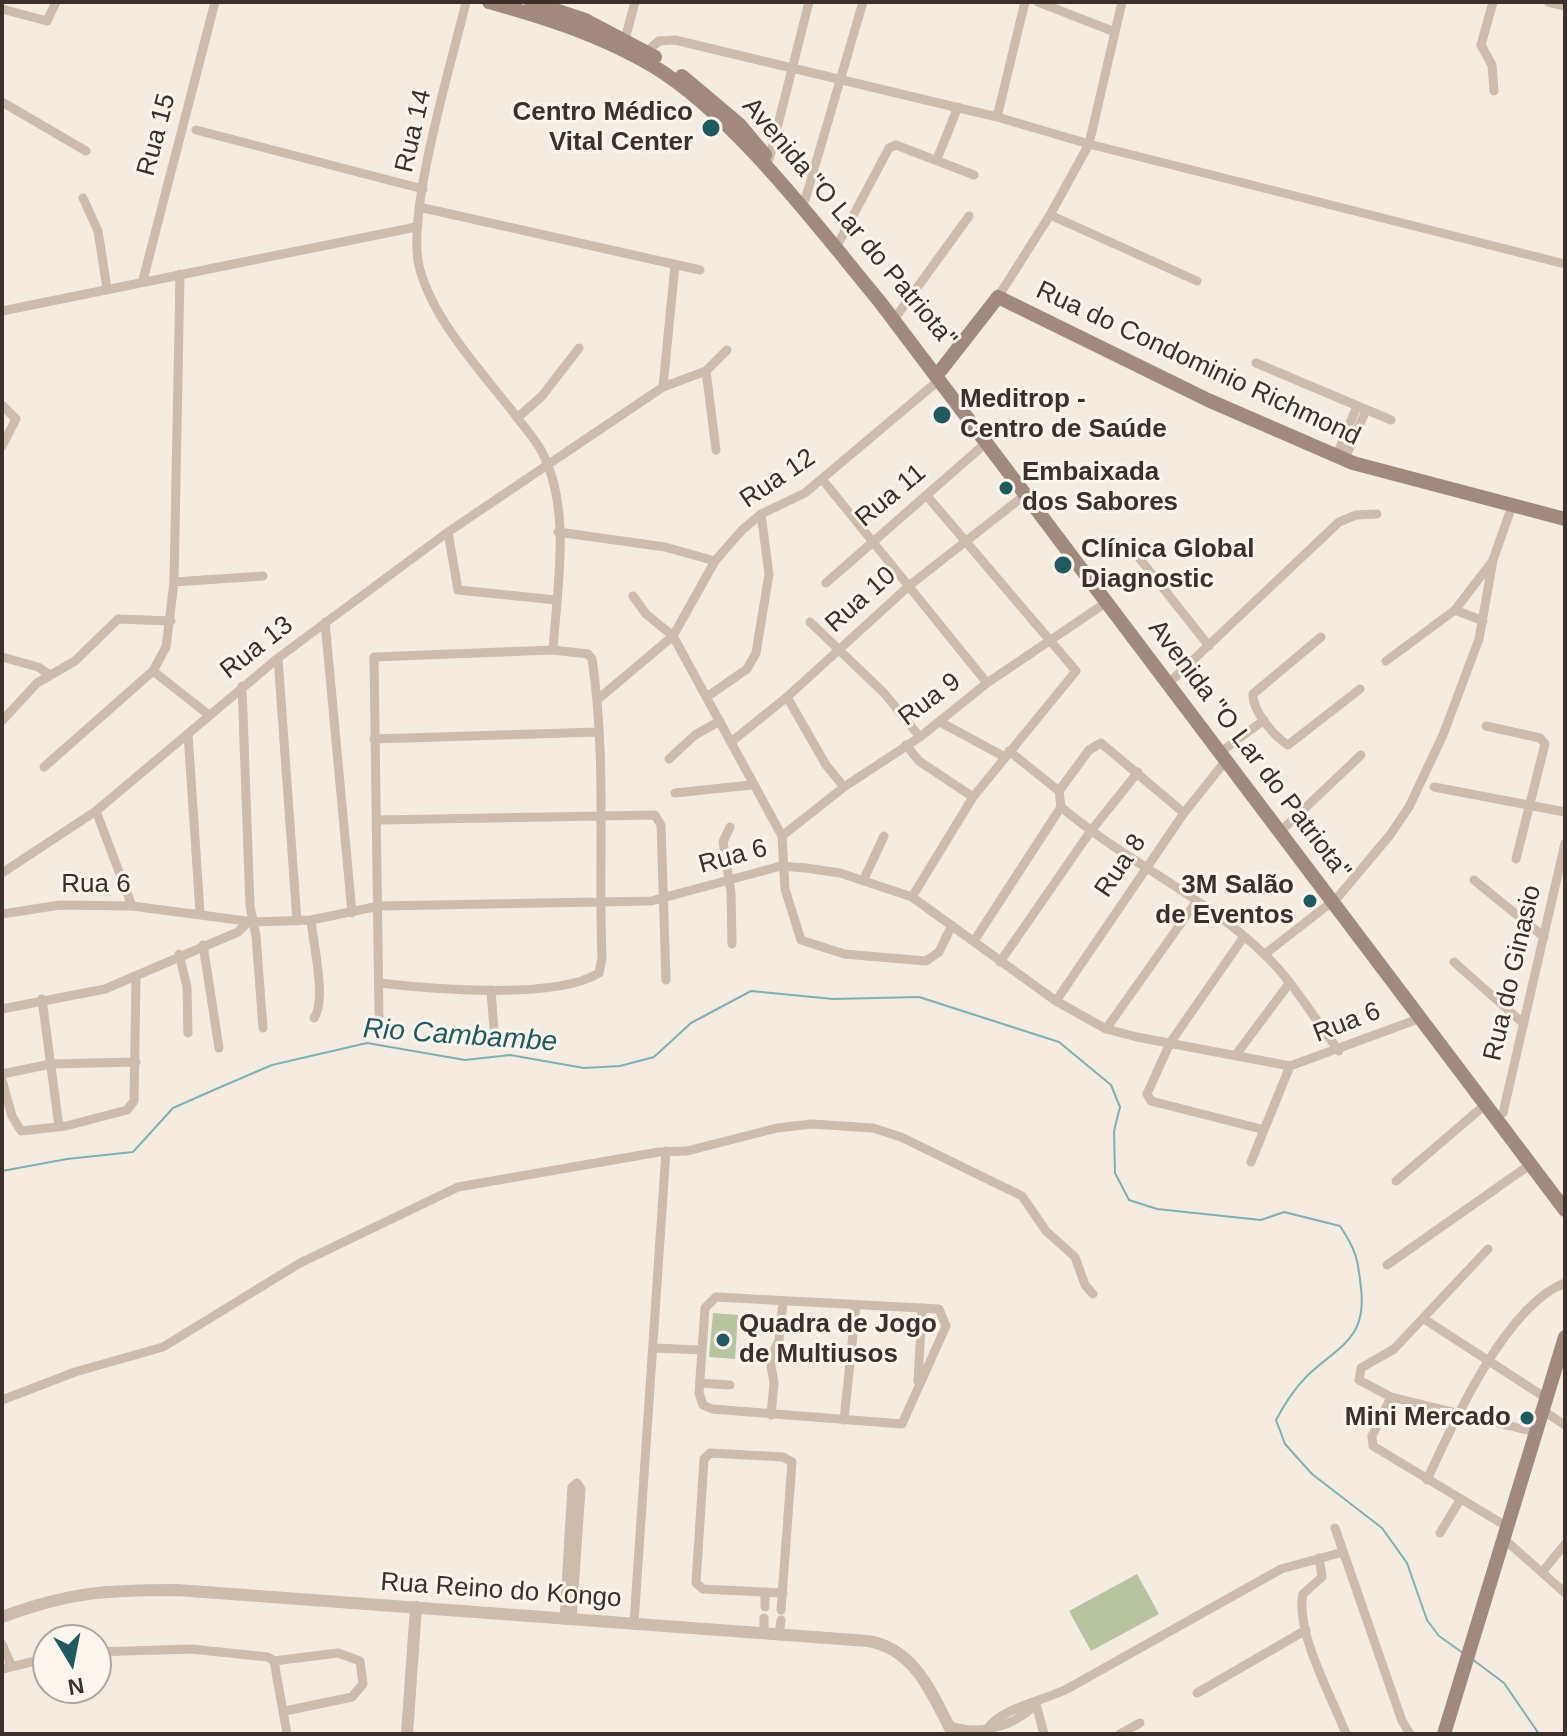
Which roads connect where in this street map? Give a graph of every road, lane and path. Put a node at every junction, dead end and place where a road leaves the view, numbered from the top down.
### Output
1 (56, 2) edge
2 (215, 2) edge
3 (466, 2) edge
4 (489, 2) edge
5 (531, 2) edge
6 (635, 2) edge
7 (809, 2) edge
8 (863, 2) edge
9 (1025, 2) edge
10 (1038, 2) edge
11 (1122, 2) edge
12 (1493, 2) edge
13 (1548, 2) edge
14 (1565, 6) edge
15 (2, 9) edge
16 (1115, 32) junction
17 (625, 39) junction
18 (646, 52) junction
19 (794, 69) junction
20 (840, 78) junction
21 (1494, 91) dead end
22 (2, 102) edge
23 (958, 107) junction
24 (997, 117) junction
25 (196, 130) dead end
26 (1089, 144) junction
27 (86, 151) dead end
28 (937, 159) junction
29 (769, 160) junction
30 (974, 175) dead end
31 (423, 189) junction
32 (83, 198) dead end
33 (805, 200) junction
34 (419, 207) junction
35 (1050, 215) junction
36 (969, 216) dead end
37 (416, 227) junction
38 (839, 242) junction
39 (1565, 264) edge
40 (675, 265) junction
41 (700, 270) dead end
42 (180, 274) junction
43 (143, 280) junction
44 (1197, 281) dead end
45 (107, 288) junction
46 (998, 297) junction
47 (2, 311) edge
48 (898, 314) junction
49 (579, 348) dead end
50 (727, 350) dead end
51 (1256, 363) dead end
52 (706, 371) junction
53 (940, 375) junction
54 (663, 387) junction
55 (2, 405) edge
56 (1362, 408) junction
57 (517, 418) junction
58 (1391, 420) dead end
59 (986, 443) junction
60 (2, 446) edge
61 (716, 450) dead end
62 (1338, 451) junction
63 (547, 467) junction
64 (822, 479) junction
65 (1025, 495) junction
66 (927, 496) junction
67 (1512, 506) junction
68 (761, 514) junction
69 (1377, 514) dead end
70 (1565, 519) edge
71 (448, 532) junction
72 (558, 532) junction
73 (873, 539) junction
74 (966, 542) junction
75 (1132, 549) dead end
76 (1493, 560) junction
77 (715, 561) junction
78 (263, 576) dead end
79 (174, 582) junction
80 (826, 583) dead end
81 (910, 585) junction
82 (633, 596) dead end
83 (556, 600) junction
84 (1107, 602) junction
85 (1455, 610) junction
86 (171, 621) junction
87 (1483, 621) junction
88 (325, 622) junction
89 (810, 622) dead end
90 (673, 636) junction
91 (1321, 637) dead end
92 (1050, 643) junction
93 (1209, 646) junction
94 (841, 649) junction
95 (553, 650) junction
96 (2, 657) edge
97 (278, 658) junction
98 (1386, 661) dead end
99 (153, 671) junction
100 (50, 675) junction
101 (1174, 678) junction
102 (987, 683) junction
103 (242, 686) junction
104 (1360, 689) dead end
105 (708, 696) junction
106 (787, 697) junction
107 (597, 700) junction
108 (209, 715) junction
109 (1264, 720) junction
110 (2, 721) edge
111 (720, 721) junction
112 (940, 722) junction
113 (1486, 726) dead end
114 (598, 732) junction
115 (188, 734) junction
116 (920, 737) junction
117 (374, 739) junction
118 (731, 742) junction
119 (906, 745) junction
120 (1226, 753) junction
121 (1007, 754) junction
122 (1361, 755) dead end
123 (669, 759) dead end
124 (44, 767) dead end
125 (1138, 772) junction
126 (751, 785) junction
127 (844, 787) junction
128 (1434, 787) dead end
129 (1059, 791) junction
130 (675, 793) dead end
131 (973, 797) junction
132 (1530, 806) junction
133 (1061, 807) junction
134 (96, 811) junction
135 (1565, 812) edge
136 (1184, 813) junction
137 (602, 818) junction
138 (379, 820) junction
139 (730, 827) dead end
140 (1285, 827) junction
141 (1090, 832) junction
142 (782, 836) junction
143 (884, 836) dead end
144 (1565, 843) edge
145 (1516, 859) dead end
146 (781, 866) junction
147 (1147, 868) junction
148 (2, 873) edge
149 (727, 880) junction
150 (1474, 880) dead end
151 (863, 881) junction
152 (912, 897) junction
153 (664, 898) junction
154 (1335, 899) junction
155 (1196, 902) junction
156 (600, 903) junction
157 (132, 906) junction
158 (379, 906) junction
159 (200, 912) junction
160 (352, 913) junction
161 (2, 914) edge
162 (311, 920) junction
163 (297, 921) junction
164 (252, 922) junction
165 (952, 925) junction
166 (1544, 937) junction
167 (1243, 938) junction
168 (974, 941) junction
169 (732, 944) dead end
170 (203, 945) junction
171 (179, 954) junction
172 (1265, 954) junction
173 (1000, 962) junction
174 (1454, 962) dead end
175 (136, 977) junction
176 (666, 980) dead end
177 (379, 983) junction
178 (1288, 985) junction
179 (491, 990) junction
180 (42, 999) junction
181 (1056, 1001) junction
182 (2, 1009) edge
183 (379, 1016) dead end
184 (314, 1018) dead end
185 (1421, 1018) junction
186 (1524, 1024) junction
187 (263, 1028) dead end
188 (1106, 1029) junction
189 (494, 1030) dead end
190 (188, 1033) dead end
191 (1170, 1043) junction
192 (219, 1048) dead end
193 (1339, 1051) junction
194 (1235, 1056) junction
195 (136, 1062) junction
196 (51, 1064) junction
197 (1290, 1066) junction
198 (2, 1074) edge
199 (2, 1080) edge
200 (1486, 1104) junction
201 (1503, 1113) junction
202 (7, 1118) edge
203 (59, 1127) junction
204 (1261, 1129) junction
205 (666, 1151) junction
206 (1251, 1162) dead end
207 (1531, 1164) junction
208 (1396, 1181) dead end
209 (1565, 1195) edge
210 (1565, 1210) edge
211 (1488, 1249) dead end
212 (1387, 1265) dead end
213 (1565, 1283) edge
214 (1093, 1294) dead end
215 (783, 1302) junction
216 (856, 1305) junction
217 (922, 1308) junction
218 (1424, 1319) junction
219 (1565, 1337) edge
220 (654, 1348) junction
221 (702, 1350) junction
222 (1487, 1361) junction
223 (700, 1383) junction
224 (730, 1385) dead end
225 (918, 1386) junction
226 (1391, 1397) junction
227 (2, 1400) edge
228 (1544, 1404) junction
229 (1458, 1414) junction
230 (771, 1415) junction
231 (844, 1420) junction
232 (1565, 1425) edge
233 (1535, 1432) junction
234 (1427, 1480) junction
235 (1460, 1500) junction
236 (1335, 1528) dead end
237 (1502, 1531) junction
238 (1440, 1533) dead end
239 (1565, 1544) edge
240 (1343, 1552) junction
241 (1319, 1558) junction
242 (1543, 1571) junction
243 (765, 1592) junction
244 (783, 1593) junction
245 (1565, 1593) edge
246 (416, 1607) junction
247 (765, 1607) dead end
248 (2, 1617) edge
249 (568, 1618) junction
250 (764, 1618) dead end
251 (634, 1623) junction
252 (1306, 1630) junction
253 (764, 1634) junction
254 (779, 1635) junction
255 (2, 1644) edge
256 (112, 1651) edge
257 (32, 1661) edge
258 (274, 1661) junction
259 (5, 1667) edge
260 (1197, 1693) dead end
261 (1036, 1704) junction
262 (285, 1711) junction
263 (1140, 1723) dead end
264 (950, 1729) edge
265 (982, 1732) edge
266 (1344, 1733) edge
267 (287, 1734) edge
268 (407, 1734) edge
269 (1044, 1734) edge
270 (1120, 1734) edge
271 (1410, 1734) edge
272 (1444, 1734) edge

1 - 15 street
2 - 43 street, Rua 15
3 - 31 street, Rua 14
4 - 53 main road, Avenida "O Lar do Patriota"
5 - 17 main road, Avenida "O Lar do Patriota"
6 - 17 street
7 - 19 street
8 - 20 street
9 - 24 street
10 - 16 street
11 - 16 street
12 - 21 street
13 - 14 street
16 - 26 street
17 - 18 main road, Avenida "O Lar do Patriota"
18 - 19 street
18 - 29 main road, Avenida "O Lar do Patriota"
19 - 20 street
19 - 29 street
20 - 23 street
20 - 33 street
22 - 27 street
23 - 24 street
23 - 28 street
24 - 26 street
25 - 31 street
26 - 35 street
26 - 39 street
28 - 30 street
28 - 38 street
29 - 33 main road, Avenida "O Lar do Patriota"
31 - 34 street, Rua 14
32 - 45 street
33 - 38 main road, Avenida "O Lar do Patriota"
34 - 37 street, Rua 14
34 - 40 street
35 - 44 street
35 - 46 street
36 - 48 street
37 - 42 street
37 - 57 street, Rua 14
38 - 48 main road, Avenida "O Lar do Patriota"
40 - 41 street
40 - 54 street
42 - 43 street
42 - 79 street
43 - 45 street
45 - 47 street
46 - 53 main road
46 - 62 main road, Rua do Condominio Richmond
48 - 53 main road, Avenida "O Lar do Patriota"
49 - 57 street
50 - 52 street
51 - 56 street
52 - 54 street, Rua 13
52 - 61 street
53 - 59 main road, Avenida "O Lar do Patriota"
53 - 64 street, Rua 12
53 - 101 main road, Avenida "O Lar do Patriota"
54 - 63 street, Rua 13
55 - 60 street
56 - 58 street
56 - 62 street
57 - 63 street
59 - 65 main road, Avenida "O Lar do Patriota"
59 - 66 street, Rua 11
62 - 67 main road, Rua do Condominio Richmond
63 - 71 street, Rua 13
63 - 72 street
64 - 68 street, Rua 12
64 - 73 street
65 - 74 street, Rua 10
65 - 84 main road, Avenida "O Lar do Patriota"
66 - 73 street, Rua 11
66 - 74 street
67 - 70 main road, Rua do Condominio Richmond
67 - 76 street
68 - 77 street, Rua 12
68 - 105 street
69 - 93 street
71 - 83 street
71 - 88 street, Rua 13
72 - 77 street
72 - 83 street
73 - 80 street, Rua 11
73 - 81 street
74 - 81 street, Rua 10
74 - 92 street
75 - 93 street
76 - 85 street
76 - 87 street
77 - 90 street, Rua 12
78 - 79 street
79 - 86 street
81 - 94 street, Rua 10
81 - 102 street
82 - 90 street
83 - 95 street
84 - 92 street, Rua 9
84 - 120 main road, Avenida "O Lar do Patriota"
85 - 87 street
85 - 98 street
86 - 99 street
86 - 100 street
87 - 154 street
88 - 97 street, Rua 13
88 - 160 street
89 - 94 street
90 - 105 street
90 - 107 street, Rua 12
91 - 109 street
92 - 102 street, Rua 9
92 - 121 street
93 - 101 street
94 - 106 street, Rua 10
94 - 116 street
95 - 107 street
95 - 117 street
96 - 100 street
97 - 103 street, Rua 13
97 - 163 street
99 - 108 street
99 - 124 street
100 - 110 street
101 - 120 main road, Avenida "O Lar do Patriota"
102 - 112 street, Rua 9
103 - 108 street, Rua 13
103 - 164 street
104 - 109 street
105 - 111 street
106 - 118 street, Rua 10
106 - 127 street
107 - 114 street
108 - 115 street, Rua 13
109 - 120 street, Rua 8
111 - 118 street
111 - 123 street
112 - 116 street, Rua 9
112 - 121 street
113 - 132 street
114 - 117 street
114 - 137 street
115 - 134 street, Rua 13
115 - 159 street
116 - 119 street, Rua 9
117 - 138 street
118 - 126 street
119 - 127 street, Rua 9
119 - 131 street
120 - 136 street, Rua 8
120 - 140 main road, Avenida "O Lar do Patriota"
120 - 154 main road, Avenida "O Lar do Patriota"
121 - 129 street
121 - 131 street
122 - 140 street
125 - 129 street
125 - 136 street
125 - 141 street
126 - 130 street
126 - 142 street
127 - 142 street, Rua 9
128 - 132 street
129 - 133 street
131 - 152 street
132 - 135 street
132 - 145 street
133 - 141 street
133 - 168 street
134 - 148 street, Rua 13
134 - 157 street
136 - 147 street, Rua 8
137 - 138 street
137 - 153 street
137 - 156 street
138 - 158 street
139 - 149 street
140 - 154 main road, Avenida "O Lar do Patriota"
141 - 147 street
141 - 173 street
142 - 146 street
143 - 151 street
144 - 166 street, Rua do Ginasio
146 - 149 street, Rua 6
146 - 151 street, Rua 6
146 - 165 street
147 - 155 street
147 - 181 street, Rua 8
149 - 153 street, Rua 6
149 - 169 street
150 - 166 street
151 - 152 street, Rua 6
152 - 165 street, Rua 6
153 - 156 street, Rua 6
153 - 176 street
154 - 172 street
154 - 185 main road, Avenida "O Lar do Patriota"
154 - 201 main road, Avenida "O Lar do Patriota"
155 - 167 street
155 - 188 street
156 - 158 street, Rua 6
156 - 179 street
157 - 159 street, Rua 6
157 - 161 street, Rua 6
158 - 160 street, Rua 6
158 - 177 street
159 - 164 street, Rua 6
160 - 162 street, Rua 6
162 - 163 street, Rua 6
162 - 184 street
163 - 164 street, Rua 6
164 - 170 street
164 - 187 street
165 - 168 street, Rua 6
166 - 186 street, Rua do Ginasio
167 - 172 street
167 - 191 street
168 - 173 street, Rua 6
170 - 171 street
170 - 192 street
171 - 175 street
171 - 190 street
172 - 178 street
173 - 181 street, Rua 6
174 - 186 street
175 - 180 street
175 - 195 street
177 - 179 street
177 - 183 street
178 - 193 street
178 - 194 street
179 - 189 street
180 - 182 street
180 - 196 street
181 - 188 street, Rua 6
185 - 193 street, Rua 6
185 - 200 main road, Avenida "O Lar do Patriota"
186 - 201 street, Rua do Ginasio
188 - 191 street, Rua 6
191 - 194 street, Rua 6
191 - 204 street
193 - 197 street, Rua 6
194 - 197 street, Rua 6
195 - 196 street
195 - 203 street
196 - 198 street
196 - 203 street
197 - 204 street
199 - 202 street
200 - 207 main road, Avenida "O Lar do Patriota"
200 - 208 street
201 - 209 main road, Avenida "O Lar do Patriota"
202 - 203 street
204 - 206 street
205 - 214 street
205 - 220 street
205 - 227 street
207 - 210 main road, Avenida "O Lar do Patriota"
207 - 212 street
211 - 218 street
213 - 222 street
215 - 216 street
215 - 221 street
215 - 230 street
216 - 217 street
216 - 231 street
217 - 225 street
217 - 225 street
218 - 222 street
218 - 226 street
219 - 228 main road
220 - 221 street
220 - 251 street
221 - 223 street
222 - 228 street
222 - 229 street
223 - 224 street
223 - 230 street
225 - 231 street
226 - 229 street
226 - 234 street
228 - 232 street
228 - 233 main road
229 - 233 street
229 - 234 street
230 - 231 street
233 - 237 main road
234 - 235 street
235 - 237 street
235 - 238 street
236 - 240 street
237 - 242 street
237 - 272 main road
239 - 242 street
240 - 241 street
240 - 271 street
241 - 252 street
241 - 261 street
242 - 245 street
243 - 244 street
243 - 244 street
243 - 247 street
244 - 254 street
246 - 248 street, Rua Reino do Kongo
246 - 249 street, Rua Reino do Kongo
246 - 268 street
249 - 249 street
249 - 251 street, Rua Reino do Kongo
250 - 253 street
251 - 253 street, Rua Reino do Kongo
252 - 260 street
252 - 266 street
253 - 254 street, Rua Reino do Kongo
254 - 264 street, Rua Reino do Kongo
255 - 259 street
256 - 258 street
257 - 259 street
258 - 262 street
258 - 262 street
261 - 265 street
261 - 269 street
262 - 267 street
263 - 270 street
264 - 265 street

